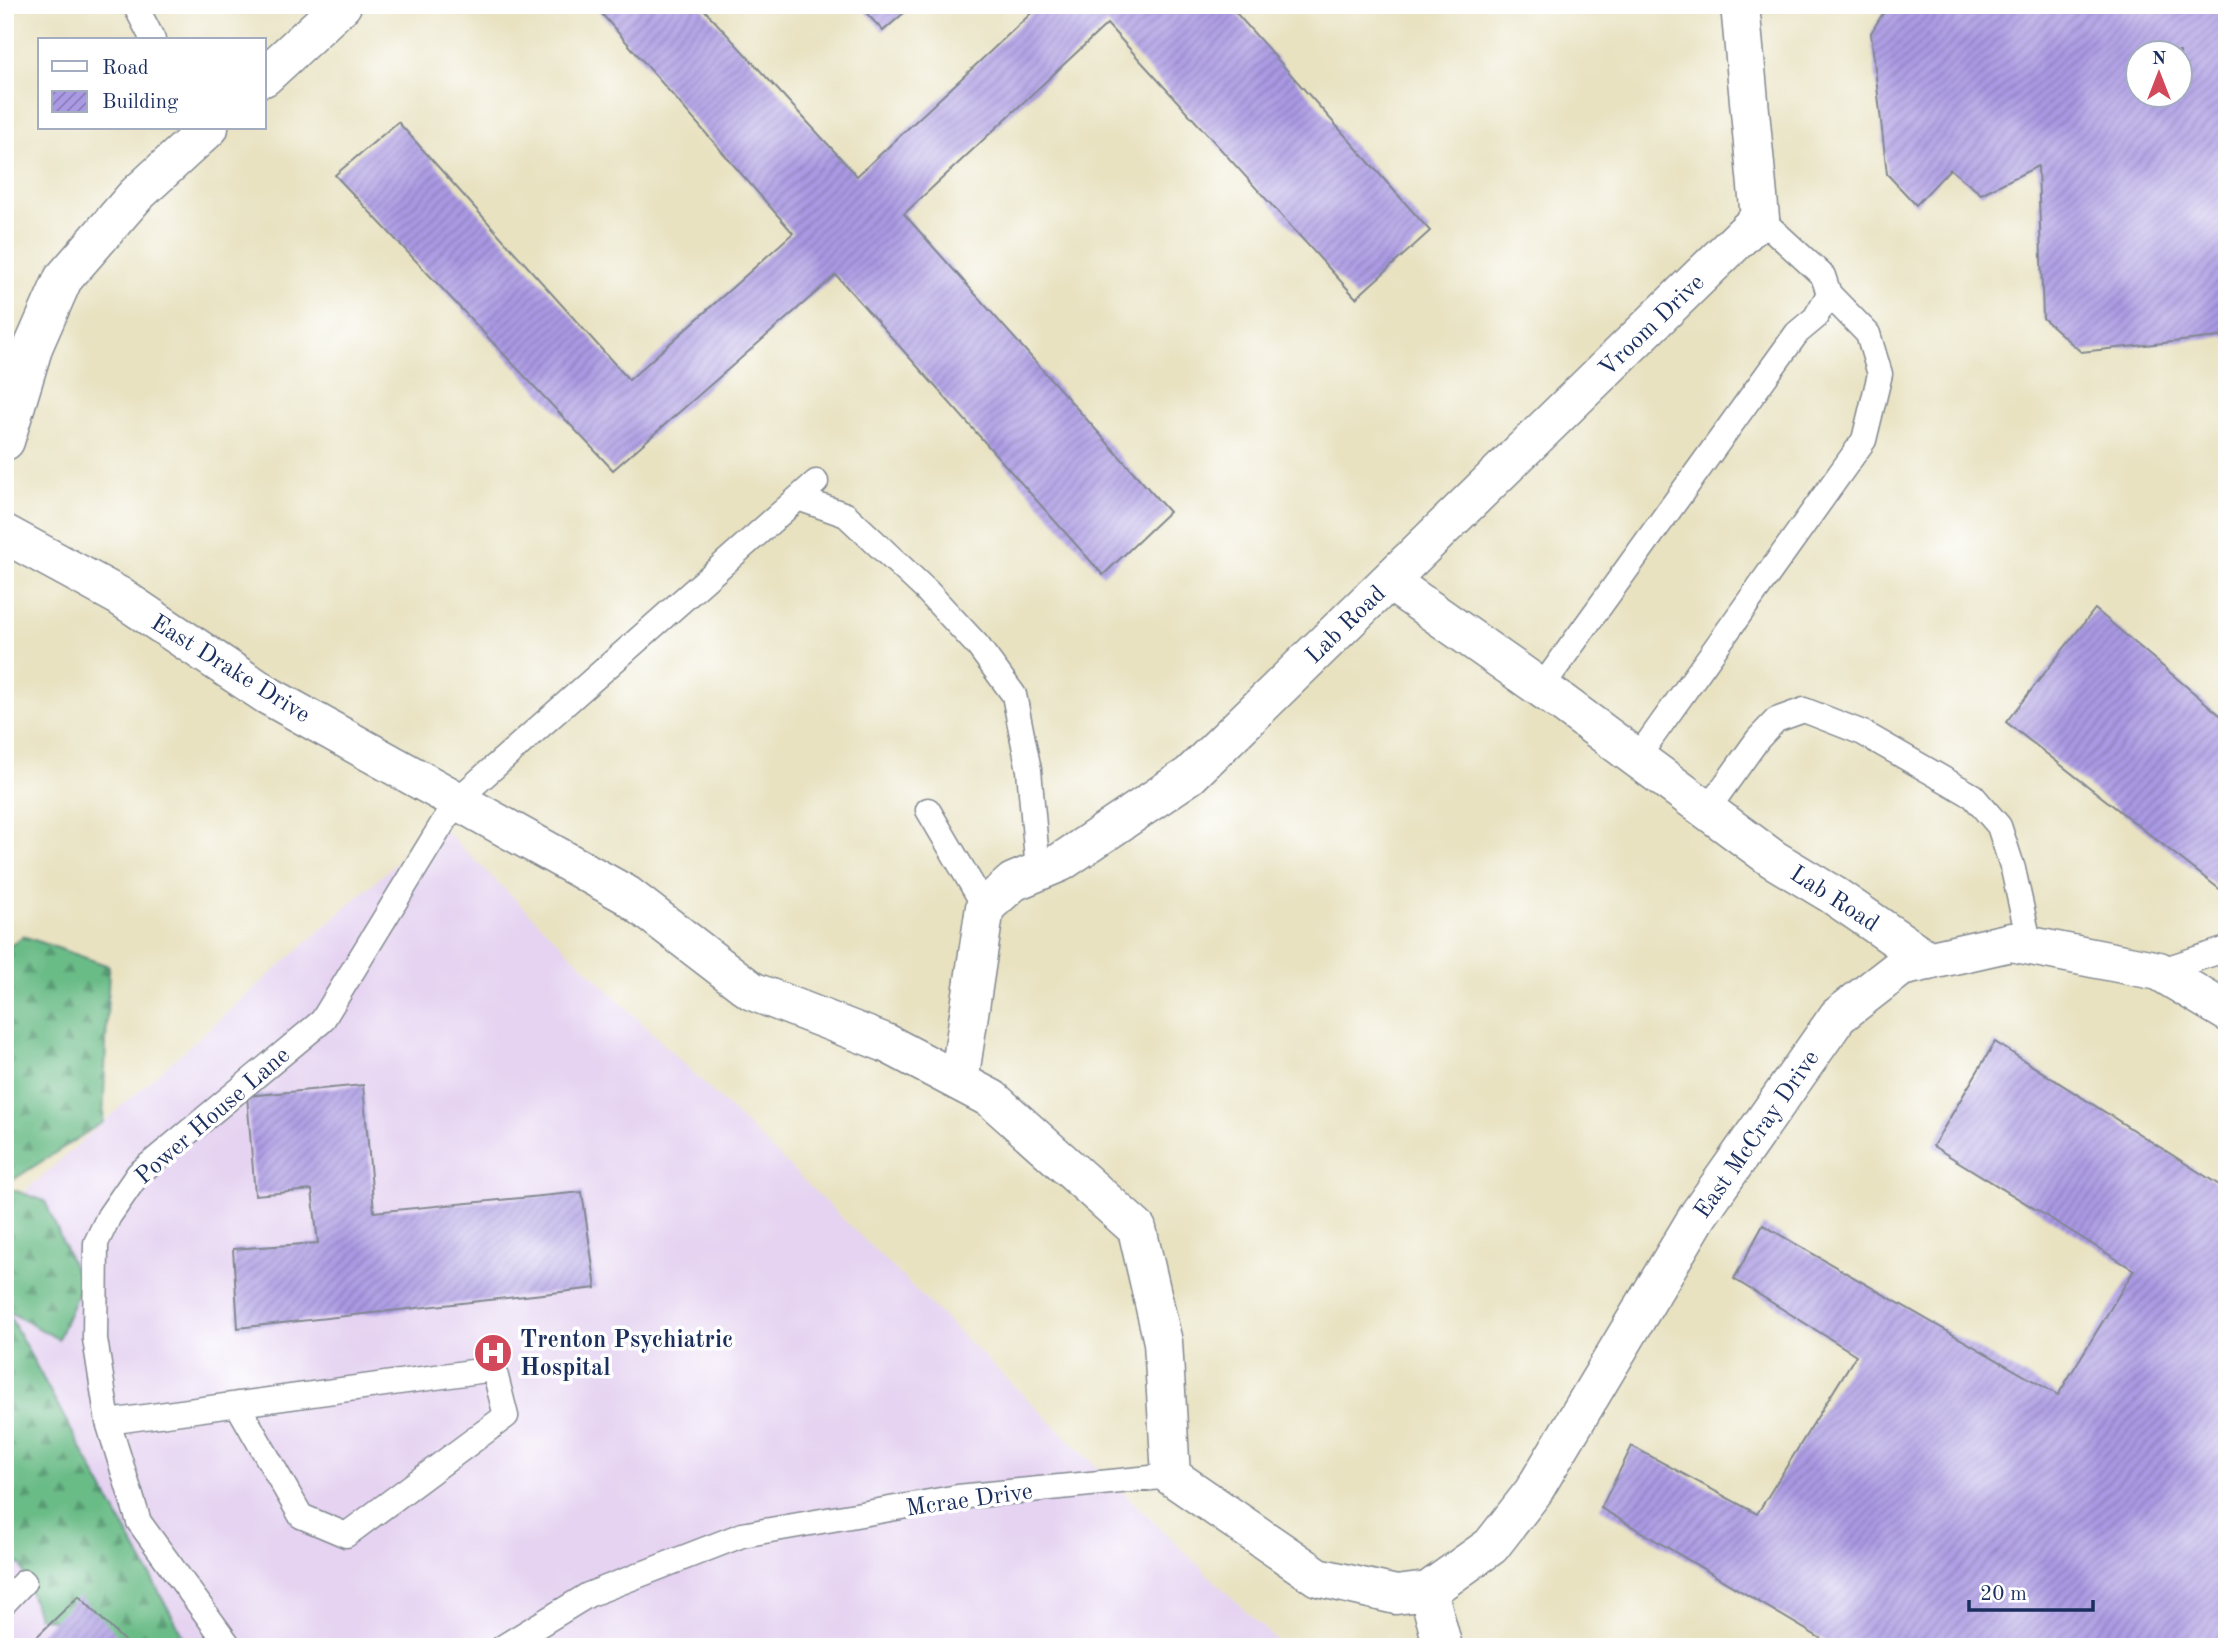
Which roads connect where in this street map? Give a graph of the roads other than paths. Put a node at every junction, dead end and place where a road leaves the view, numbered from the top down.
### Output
1 (135, 5) edge
2 (342, 5) edge
3 (1740, 5) edge
4 (152, 38) edge
5 (266, 75) edge
6 (207, 130) edge
7 (1760, 218) junction
8 (1829, 294) junction
9 (5, 441) edge
10 (5, 534) edge
11 (1389, 581) junction
12 (1541, 688) junction
13 (1637, 758) junction
14 (457, 800) junction
15 (928, 810) dead end
16 (1707, 810) junction
17 (1038, 871) junction
18 (985, 907) junction
19 (2030, 946) junction
20 (2227, 949) edge
21 (1929, 961) junction
22 (2159, 971) junction
23 (2227, 1012) edge
24 (959, 1081) junction
25 (237, 1404) junction
26 (108, 1422) junction
27 (1171, 1476) junction
28 (24, 1582) dead end
29 (1428, 1591) junction
30 (5, 1602) edge
31 (230, 1647) edge
32 (503, 1647) edge
33 (1443, 1647) edge

1 - 4 lane
2 - 5 street
3 - 7 street
6 - 9 street
7 - 8 lane
7 - 11 street, Vroom Drive
8 - 12 lane
8 - 13 lane
10 - 14 street, East Drake Drive
11 - 12 street, Lab Road
11 - 17 street, Lab Road
12 - 13 street, Lab Road
13 - 16 street, Lab Road
14 - 17 lane, Power House Lane
14 - 24 street, East Drake Drive
14 - 26 lane, Power House Lane
15 - 18 lane
16 - 19 lane
16 - 21 street, Lab Road
17 - 18 street, Lab Road
18 - 24 street
19 - 21 street, East McCray Drive
19 - 22 street, East McCray Drive
20 - 22 lane
21 - 29 street, East McCray Drive
22 - 23 street, East McCray Drive
24 - 27 street, East Drake Drive
25 - 25 lane
25 - 26 lane
26 - 31 lane, Power House Lane
27 - 29 street
27 - 32 lane, Mcrae Drive
28 - 30 lane
29 - 33 street

